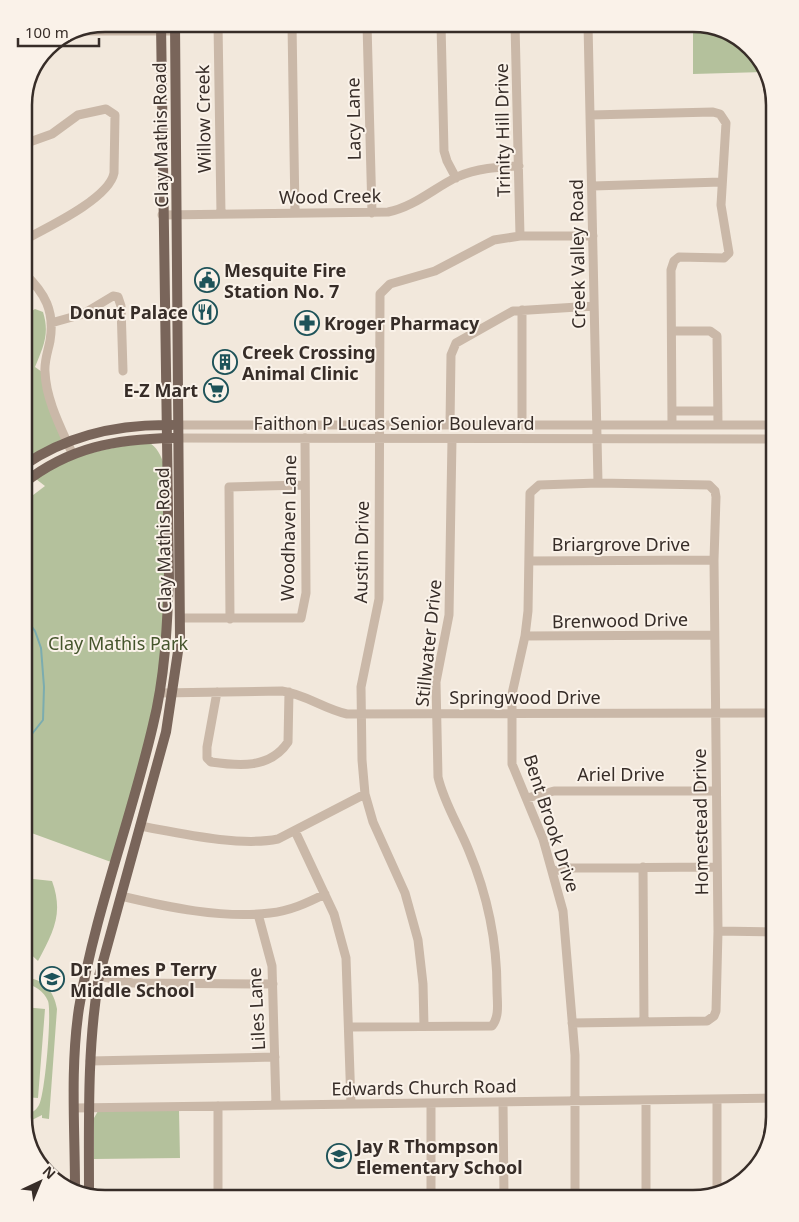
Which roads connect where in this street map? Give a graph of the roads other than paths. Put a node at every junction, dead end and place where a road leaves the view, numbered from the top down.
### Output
1 (161, 32) edge
2 (175, 32) edge
3 (218, 32) edge
4 (292, 32) edge
5 (367, 32) edge
6 (441, 33) edge
7 (515, 33) edge
8 (588, 33) edge
9 (590, 115) junction
10 (162, 139) junction
11 (176, 139) junction
12 (33, 141) edge
13 (519, 166) junction
14 (456, 178) junction
15 (721, 182) junction
16 (592, 186) junction
17 (295, 213) junction
18 (372, 213) junction
19 (221, 214) junction
20 (162, 215) junction
21 (178, 215) junction
22 (33, 235) edge
23 (520, 236) junction
24 (593, 236) junction
25 (33, 283) edge
26 (163, 287) junction
27 (178, 287) junction
28 (594, 306) junction
29 (522, 310) junction
30 (51, 323) junction
31 (672, 331) junction
32 (164, 344) junction
33 (178, 344) junction
34 (123, 371) dead end
35 (672, 411) junction
36 (718, 411) junction
37 (450, 424) junction
38 (522, 424) junction
39 (672, 424) junction
40 (718, 424) junction
41 (166, 425) junction
42 (177, 425) junction
43 (379, 425) junction
44 (766, 425) edge
45 (285, 426) junction
46 (597, 426) junction
47 (166, 438) junction
48 (177, 438) junction
49 (285, 438) junction
50 (305, 438) junction
51 (380, 438) junction
52 (452, 439) junction
53 (766, 439) edge
54 (598, 440) junction
55 (67, 442) junction
56 (72, 453) junction
57 (33, 460) edge
58 (33, 477) edge
59 (598, 483) junction
60 (305, 485) junction
61 (710, 485) joint
62 (714, 560) junction
63 (529, 561) junction
64 (181, 618) junction
65 (230, 619) junction
66 (714, 635) junction
67 (525, 636) junction
68 (217, 692) junction
69 (289, 692) junction
70 (160, 693) junction
71 (173, 693) junction
72 (766, 712) edge
73 (361, 713) junction
74 (436, 713) junction
75 (511, 713) junction
76 (715, 713) junction
77 (716, 791) junction
78 (365, 794) junction
79 (527, 798) junction
80 (140, 826) junction
81 (295, 831) junction
82 (717, 867) junction
83 (643, 868) junction
84 (553, 871) junction
85 (325, 894) junction
86 (121, 896) junction
87 (258, 914) junction
88 (718, 931) junction
89 (766, 932) edge
90 (99, 976) junction
91 (273, 984) junction
92 (644, 1022) junction
93 (572, 1023) junction
94 (424, 1026) junction
95 (350, 1027) junction
96 (275, 1057) junction
97 (90, 1061) junction
98 (766, 1098) edge
99 (717, 1099) junction
100 (646, 1100) junction
101 (575, 1101) junction
102 (503, 1102) junction
103 (431, 1103) junction
104 (351, 1104) junction
105 (276, 1105) junction
106 (218, 1106) junction
107 (74, 1108) junction
108 (88, 1108) junction
109 (75, 1183) edge
110 (717, 1185) edge
111 (89, 1187) edge
112 (218, 1189) edge
113 (431, 1190) edge
114 (504, 1190) edge
115 (575, 1190) edge
116 (646, 1190) edge

1 - 10 main road, Clay Mathis Road
2 - 11 main road, Clay Mathis Road
3 - 19 street, Willow Creek
4 - 17 street
5 - 18 street, Lacy Lane
6 - 14 street
7 - 13 street, Trinity Hill Drive
8 - 9 street, Creek Valley Road
9 - 15 street
9 - 16 street, Creek Valley Road
10 - 11 main road
10 - 20 main road, Clay Mathis Road
11 - 21 main road, Clay Mathis Road
12 - 22 street
13 - 14 street, Wood Creek
13 - 23 street, Trinity Hill Drive
14 - 18 street, Wood Creek
15 - 16 street
15 - 31 street
16 - 24 street, Creek Valley Road
17 - 18 street, Wood Creek
17 - 19 street, Wood Creek
19 - 21 street, Wood Creek
20 - 21 street, Wood Creek
20 - 26 main road, Clay Mathis Road
21 - 27 main road, Clay Mathis Road
23 - 24 street, Austin Drive
23 - 43 street, Austin Drive
24 - 28 street, Creek Valley Road
25 - 30 street
26 - 27 main road
26 - 32 main road, Clay Mathis Road
27 - 33 main road, Clay Mathis Road
28 - 29 street
28 - 46 street, Creek Valley Road
29 - 37 street
29 - 38 street
30 - 34 street
30 - 55 street
31 - 35 street
31 - 36 street
32 - 33 main road
32 - 41 main road, Clay Mathis Road
33 - 42 main road, Clay Mathis Road
35 - 36 street
35 - 39 street
36 - 40 street
37 - 38 street, Faithon P Lucas Senior Boulevard
37 - 43 street, Faithon P Lucas Senior Boulevard
38 - 46 street, Faithon P Lucas Senior Boulevard
39 - 40 street, Faithon P Lucas Senior Boulevard
39 - 46 street, Faithon P Lucas Senior Boulevard
40 - 44 street, Faithon P Lucas Senior Boulevard
41 - 42 main road, Faithon P Lucas Senior Boulevard
41 - 47 main road, Clay Mathis Road
41 - 55 main road, Faithon P Lucas Senior Boulevard
42 - 45 street, Faithon P Lucas Senior Boulevard
42 - 48 main road, Clay Mathis Road
43 - 45 street, Faithon P Lucas Senior Boulevard
43 - 51 street, Austin Drive
45 - 49 street
46 - 54 street, Creek Valley Road
47 - 48 main road, Faithon P Lucas Senior Boulevard
47 - 56 main road, Faithon P Lucas Senior Boulevard
47 - 70 main road, Clay Mathis Road
48 - 49 street, Faithon P Lucas Senior Boulevard
48 - 64 main road, Clay Mathis Road
49 - 50 street, Faithon P Lucas Senior Boulevard
50 - 51 street, Faithon P Lucas Senior Boulevard
50 - 60 street, Woodhaven Lane
51 - 52 street, Faithon P Lucas Senior Boulevard
51 - 73 street, Austin Drive
52 - 54 street, Faithon P Lucas Senior Boulevard
52 - 74 street, Stillwater Drive
53 - 54 street, Faithon P Lucas Senior Boulevard
54 - 59 street, Creek Valley Road
55 - 56 street
55 - 57 main road, Faithon P Lucas Senior Boulevard
56 - 58 main road, Faithon P Lucas Senior Boulevard
59 - 61 street, Bent Brook Drive
59 - 63 street, Bent Brook Drive
60 - 65 street, Woodhaven Lane
60 - 65 street
61 - 62 street, Homestead Drive
62 - 63 street, Briargrove Drive
62 - 66 street, Homestead Drive
63 - 67 street, Bent Brook Drive
64 - 65 street
64 - 71 main road, Clay Mathis Road
66 - 67 street, Brenwood Drive
66 - 76 street, Homestead Drive
67 - 75 street, Bent Brook Drive
68 - 69 street, Springwood Drive
68 - 69 street
68 - 71 street, Springwood Drive
69 - 73 street, Springwood Drive
70 - 71 street, Springwood Drive
70 - 107 main road, Clay Mathis Road
71 - 80 main road, Clay Mathis Road
72 - 76 street, Springwood Drive
73 - 74 street, Springwood Drive
73 - 78 street, Austin Drive
74 - 75 street, Springwood Drive
74 - 94 street, Stillwater Drive
75 - 76 street, Springwood Drive
75 - 79 street, Bent Brook Drive
76 - 77 street, Homestead Drive
77 - 79 street, Ariel Drive
77 - 82 street, Homestead Drive
78 - 81 street
78 - 94 street, Austin Drive
79 - 84 street, Bent Brook Drive
80 - 81 street
80 - 86 main road, Clay Mathis Road
81 - 85 street
82 - 83 street
82 - 88 street, Homestead Drive
83 - 84 street
83 - 92 street
84 - 93 street, Bent Brook Drive
85 - 87 street
85 - 95 street
86 - 87 street
86 - 90 main road, Clay Mathis Road
87 - 91 street, Liles Lane
88 - 89 street
88 - 92 street, Homestead Drive
90 - 91 street
90 - 97 main road, Clay Mathis Road
91 - 96 street, Liles Lane
92 - 93 street, Homestead Drive
93 - 101 street, Bent Brook Drive
94 - 95 street, Stillwater Drive
95 - 104 street
96 - 97 street
96 - 105 street, Liles Lane
97 - 108 main road, Clay Mathis Road
98 - 99 street, Edwards Church Road
99 - 100 street, Edwards Church Road
99 - 110 street
100 - 101 street, Edwards Church Road
100 - 116 street
101 - 102 street, Edwards Church Road
101 - 115 street, Bent Brook Drive
102 - 103 street, Edwards Church Road
102 - 114 street
103 - 104 street, Edwards Church Road
103 - 113 street
104 - 105 street, Edwards Church Road
105 - 106 street, Edwards Church Road
106 - 108 street, Edwards Church Road
106 - 112 street
107 - 108 street, Edwards Church Road
107 - 109 main road, Clay Mathis Road
108 - 111 main road, Clay Mathis Road

